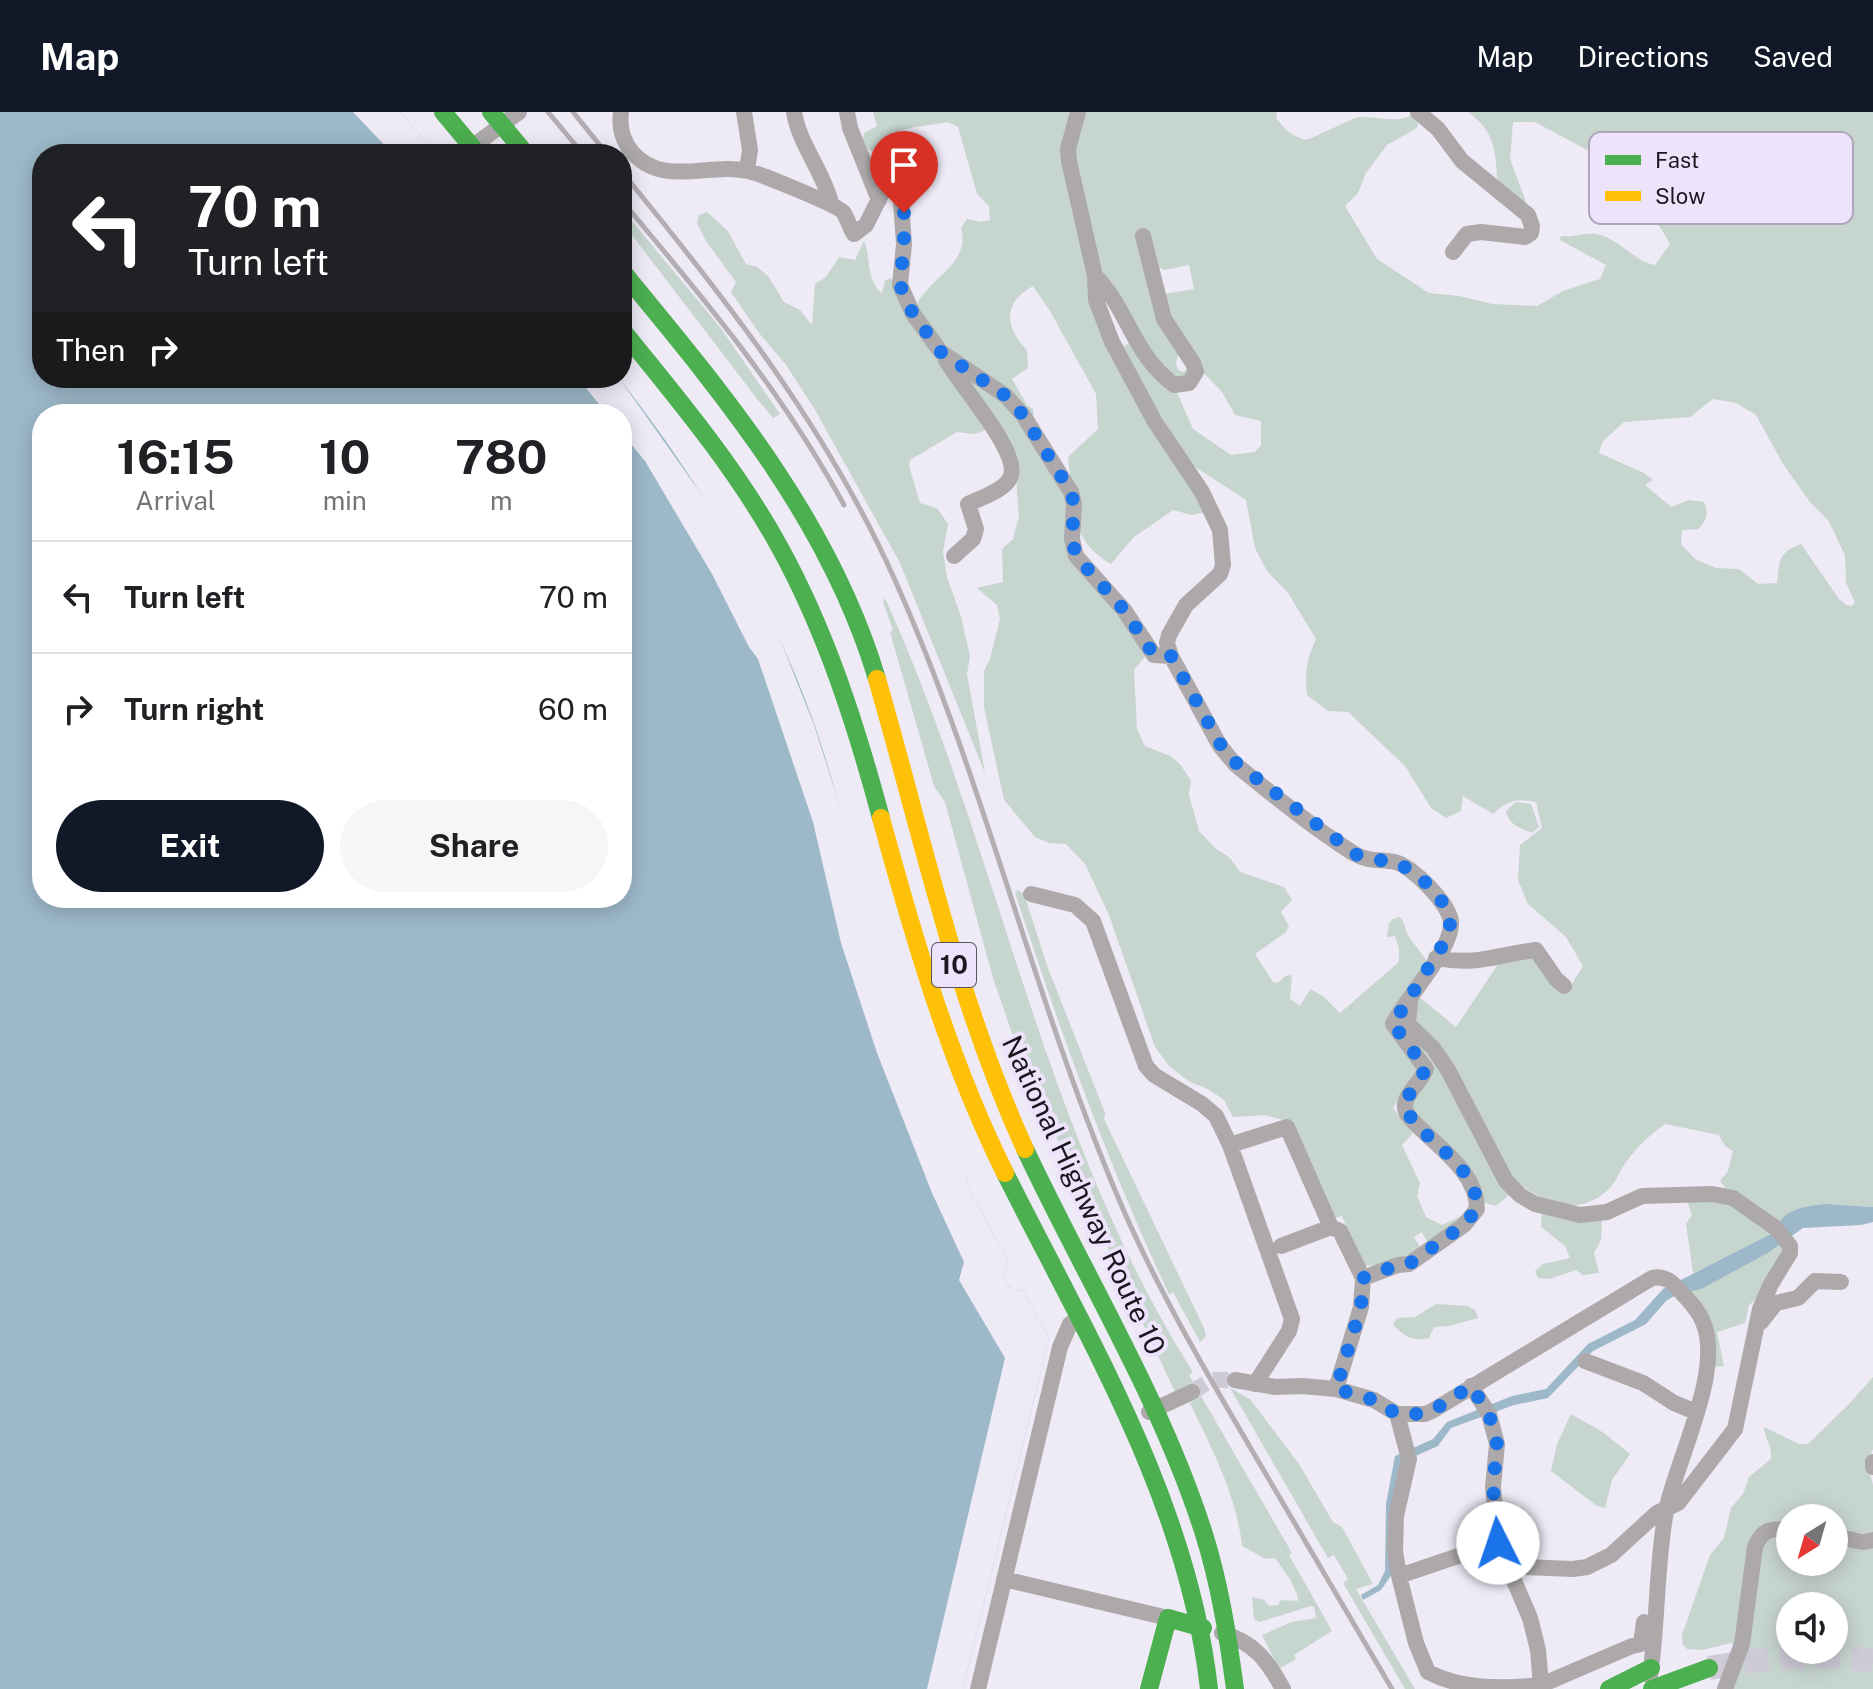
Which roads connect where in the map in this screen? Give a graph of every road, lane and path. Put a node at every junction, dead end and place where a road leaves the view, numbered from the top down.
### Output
1 (443, 112) edge
2 (519, 112) edge
3 (621, 112) edge
4 (744, 112) edge
5 (794, 112) edge
6 (847, 112) edge
7 (1078, 112) edge
8 (1418, 112) edge
9 (497, 119) edge
10 (469, 144) edge
11 (480, 144) edge
12 (518, 144) edge
13 (626, 144) edge
14 (632, 151) edge
15 (747, 170) junction
16 (879, 200) junction
17 (831, 203) junction
18 (1143, 236) dead end
19 (1453, 252) dead end
20 (1095, 276) junction
21 (632, 284) edge
22 (632, 343) edge
23 (941, 352) junction
24 (954, 556) dead end
25 (1171, 656) junction
26 (1031, 894) dead end
27 (1436, 958) junction
28 (1564, 986) dead end
29 (1410, 999) junction
30 (1230, 1145) junction
31 (1331, 1227) junction
32 (1281, 1246) dead end
33 (1363, 1278) junction
34 (1841, 1282) dead end
35 (1079, 1318) junction
36 (1755, 1330) junction
37 (1585, 1361) dead end
38 (1235, 1380) tunnel mouth
39 (1255, 1384) junction
40 (1471, 1386) junction
41 (1336, 1389) junction
42 (1192, 1392) tunnel mouth
43 (1155, 1409) junction
44 (1696, 1412) junction
45 (1397, 1414) junction
46 (1129, 1420) junction
47 (1667, 1510) junction
48 (1776, 1530) edge
49 (1848, 1539) edge
50 (1873, 1540) edge
51 (1502, 1557) junction
52 (1399, 1576) junction
53 (1004, 1579) junction
54 (1656, 1588) junction
55 (1168, 1618) junction
56 (1203, 1628) junction
57 (1229, 1635) junction
58 (1651, 1668) junction
59 (1709, 1668) tunnel mouth
60 (1428, 1681) edge
61 (1541, 1685) junction
62 (1615, 1686) edge
63 (1656, 1686) edge
64 (978, 1689) edge
65 (1149, 1689) edge
66 (1209, 1689) edge
67 (1235, 1689) edge
68 (1283, 1689) edge
69 (1725, 1689) edge

1 - 10 main road
2 - 9 street
3 - 13 street
4 - 15 street
5 - 17 street
6 - 16 street
7 - 20 street
8 - 19 street
9 - 11 street
9 - 12 main road
14 - 15 street
15 - 17 street
16 - 17 street
16 - 23 street
18 - 20 street
20 - 25 street
21 - 43 main road, National Highway Route 10 / 10
22 - 35 main road, National Highway Route 10 / 10
23 - 24 street
23 - 25 street
25 - 27 street
26 - 30 street
27 - 28 street
27 - 29 street
29 - 33 street
29 - 36 street
30 - 31 street
30 - 39 street
31 - 32 street
31 - 33 street
33 - 41 street
34 - 36 street
35 - 46 main road, National Highway Route 10 / 10
35 - 53 street
36 - 47 street
37 - 44 street
38 - 39 street
39 - 41 street
40 - 44 street
40 - 45 street
40 - 51 street
41 - 45 street
42 - 43 street
43 - 46 street
43 - 57 main road, National Highway Route 10 / 10
44 - 47 street
45 - 52 street
46 - 56 main road, National Highway Route 10 / 10
47 - 51 street
47 - 54 street
48 - 69 street
49 - 50 street
51 - 52 street
51 - 61 street
52 - 60 street
53 - 55 street
53 - 64 street
54 - 58 street
54 - 61 street
55 - 56 main road
55 - 65 main road
56 - 57 street
56 - 66 main road, National Highway Route 10 / 10
57 - 67 main road, National Highway Route 10 / 10
57 - 68 street
58 - 62 main road
58 - 63 street
59 - 63 main road
60 - 61 street

